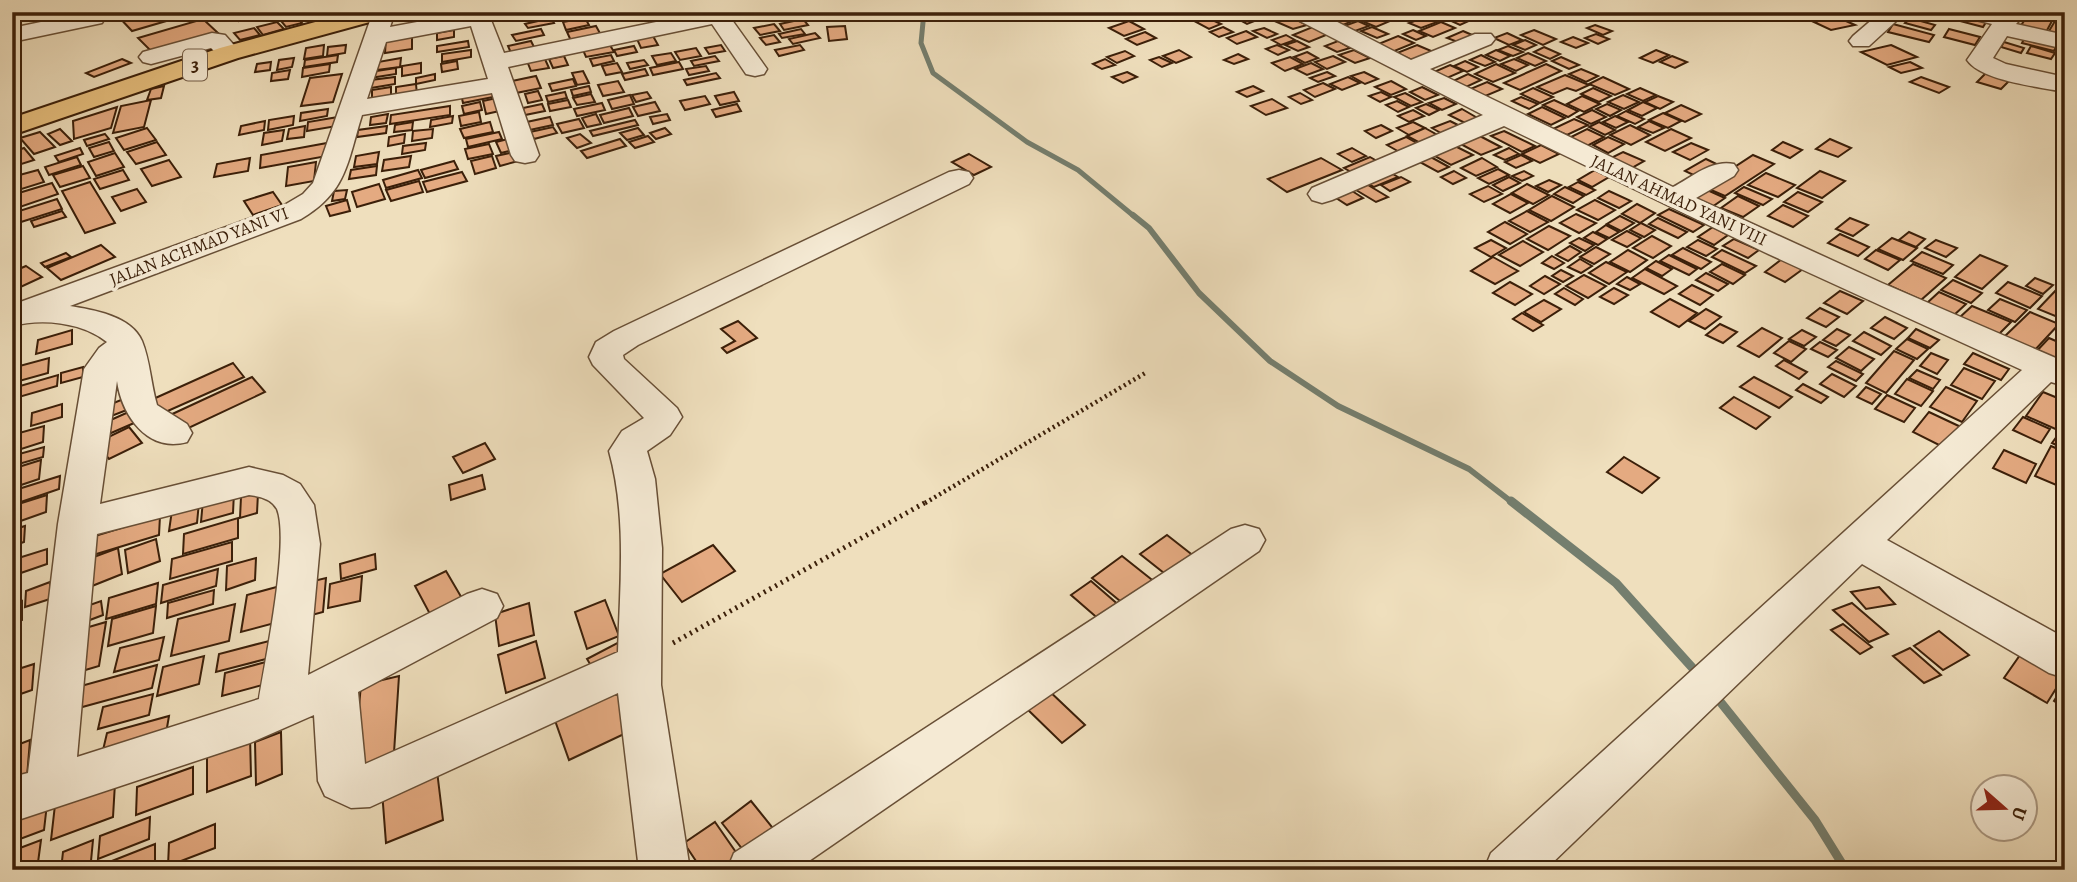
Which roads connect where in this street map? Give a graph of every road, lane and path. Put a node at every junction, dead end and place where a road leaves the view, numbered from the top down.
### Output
1 (1300, 12) edge
2 (1895, 12) edge
3 (1972, 12) edge
4 (728, 15) edge
5 (94, 18) dead end
6 (2008, 20) edge
7 (380, 21) edge
8 (12, 35) edge
9 (1483, 39) dead end
10 (1861, 41) dead end
11 (2065, 42) edge
12 (229, 53) junction
13 (151, 57) dead end
14 (755, 69) dead end
15 (1409, 69) junction
16 (500, 73) junction
17 (2065, 85) edge
18 (354, 108) junction
19 (1502, 117) junction
20 (12, 127) edge
21 (525, 155) dead end
22 (1724, 170) dead end
23 (959, 178) dead end
24 (1322, 194) dead end
25 (1675, 198) junction
26 (19, 314) edge
27 (119, 350) junction
28 (2055, 371) edge
29 (1147, 372) dead end
30 (174, 433) dead end
31 (78, 524) junction
32 (1245, 540) dead end
33 (1858, 543) junction
34 (482, 606) dead end
35 (2065, 660) edge
36 (638, 663) junction
37 (335, 681) junction
38 (279, 710) junction
39 (31, 795) edge
40 (665, 870) edge
41 (751, 870) edge
42 (1509, 870) edge

1 - 15 street, JALAN AHMAD YANI VIII
2 - 10 street
3 - 6 street
4 - 14 street
4 - 16 street
5 - 8 street
6 - 11 street
6 - 17 street
7 - 12 highway, 3
7 - 16 street
7 - 18 street, JALAN ACHMAD YANI VI
9 - 15 street
12 - 13 street
12 - 20 highway, 3
15 - 19 street, JALAN AHMAD YANI VIII
16 - 18 street
16 - 21 street
18 - 26 street, JALAN ACHMAD YANI VI
19 - 24 street
19 - 25 street, JALAN AHMAD YANI VIII
22 - 25 street
23 - 36 street
25 - 28 street, JALAN AHMAD YANI VIII
26 - 27 street
27 - 30 street
27 - 31 street
28 - 33 street
29 - 36 path
31 - 38 street
31 - 39 street
32 - 41 street
33 - 35 street
33 - 42 street
34 - 37 street
36 - 37 street
36 - 40 street
37 - 38 street
38 - 39 street

